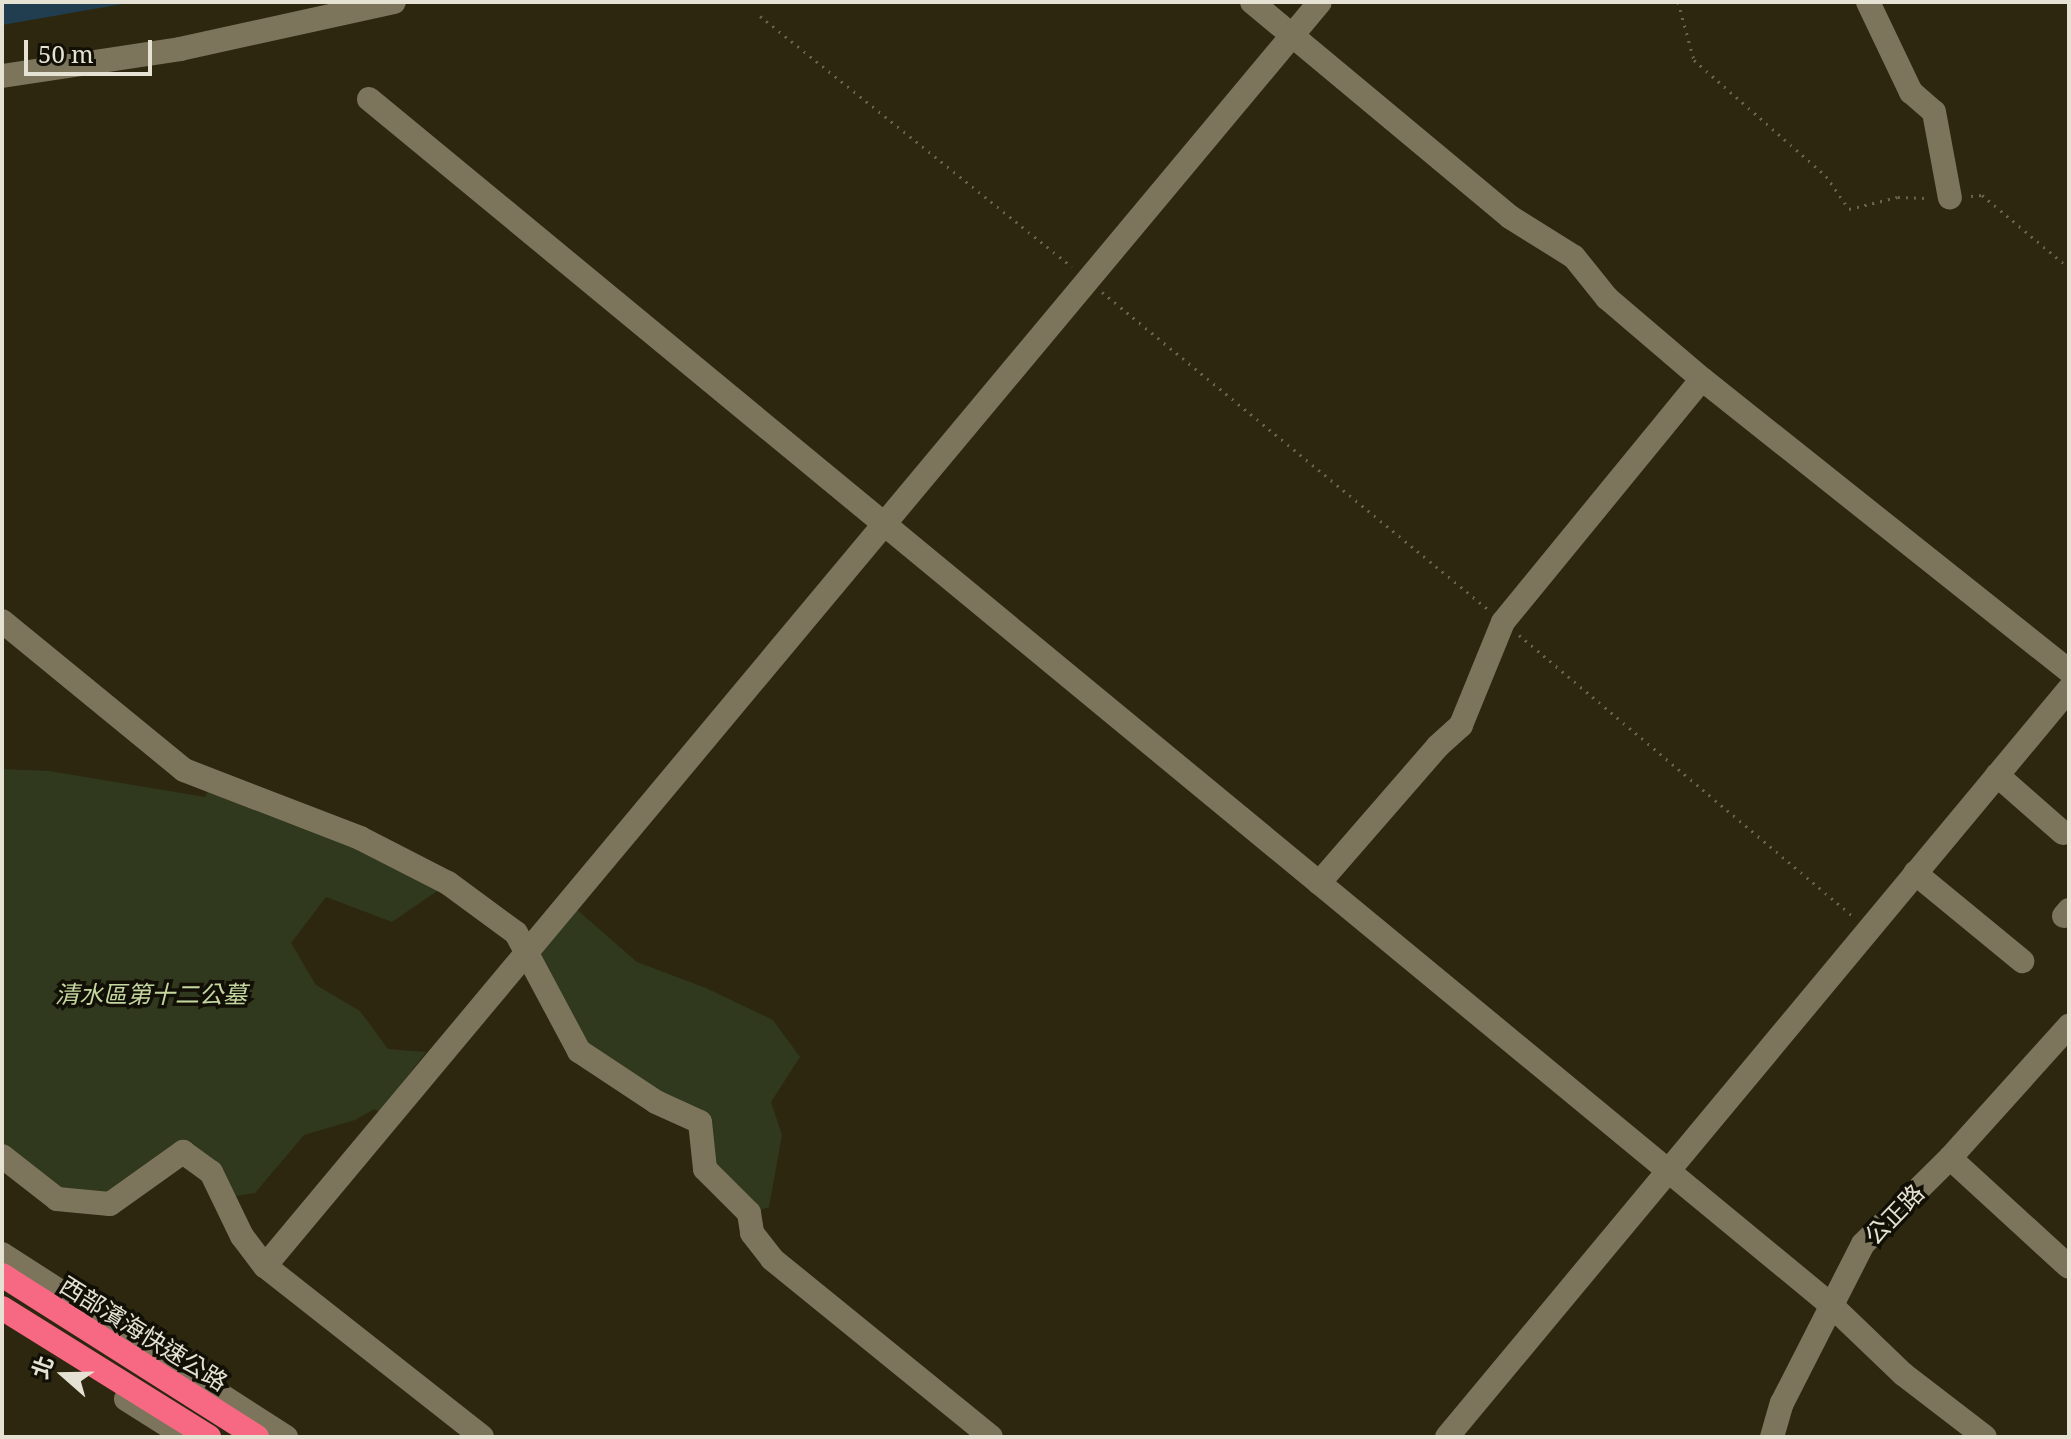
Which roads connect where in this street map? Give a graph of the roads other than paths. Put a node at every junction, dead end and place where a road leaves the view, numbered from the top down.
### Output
1 (394, 2) edge
2 (1252, 2) edge
3 (1320, 2) edge
4 (1868, 2) edge
5 (1294, 34) junction
6 (2, 76) edge
7 (369, 99) dead end
8 (1950, 198) road end
9 (1702, 379) junction
10 (884, 528) junction
11 (2, 621) edge
12 (2069, 671) edge
13 (2069, 689) edge
14 (1997, 775) junction
15 (2063, 833) dead end
16 (1915, 873) junction
17 (1319, 883) junction
18 (527, 953) junction
19 (2022, 961) dead end
20 (2069, 1026) edge
21 (2, 1156) edge
22 (1950, 1158) junction
23 (1669, 1173) junction
24 (2, 1254) edge
25 (265, 1266) junction
26 (2069, 1267) edge
27 (2, 1275) edge
28 (1830, 1304) junction
29 (2, 1308) edge
30 (2, 1320) edge
31 (186, 1437) edge
32 (209, 1437) edge
33 (257, 1437) edge
34 (286, 1437) edge
35 (482, 1437) edge
36 (991, 1437) edge
37 (1447, 1437) edge
38 (1772, 1437) edge
39 (1985, 1437) edge

1 - 6 street
2 - 5 street
3 - 5 street
4 - 8 street
5 - 9 street
5 - 10 street
7 - 10 street
9 - 12 street
9 - 17 street
10 - 17 street
10 - 18 street
11 - 18 street
13 - 14 street
14 - 15 street
14 - 16 street
16 - 19 street
16 - 23 street
17 - 23 street
18 - 25 street
18 - 36 street
20 - 22 street, 公正路
21 - 25 street
22 - 26 street
22 - 28 street, 公正路
23 - 28 street
23 - 37 street
24 - 34 street
25 - 35 street
27 - 33 highway, 西部濱海快速公路
28 - 38 street, 公正路
28 - 39 street
29 - 32 highway
30 - 31 street

